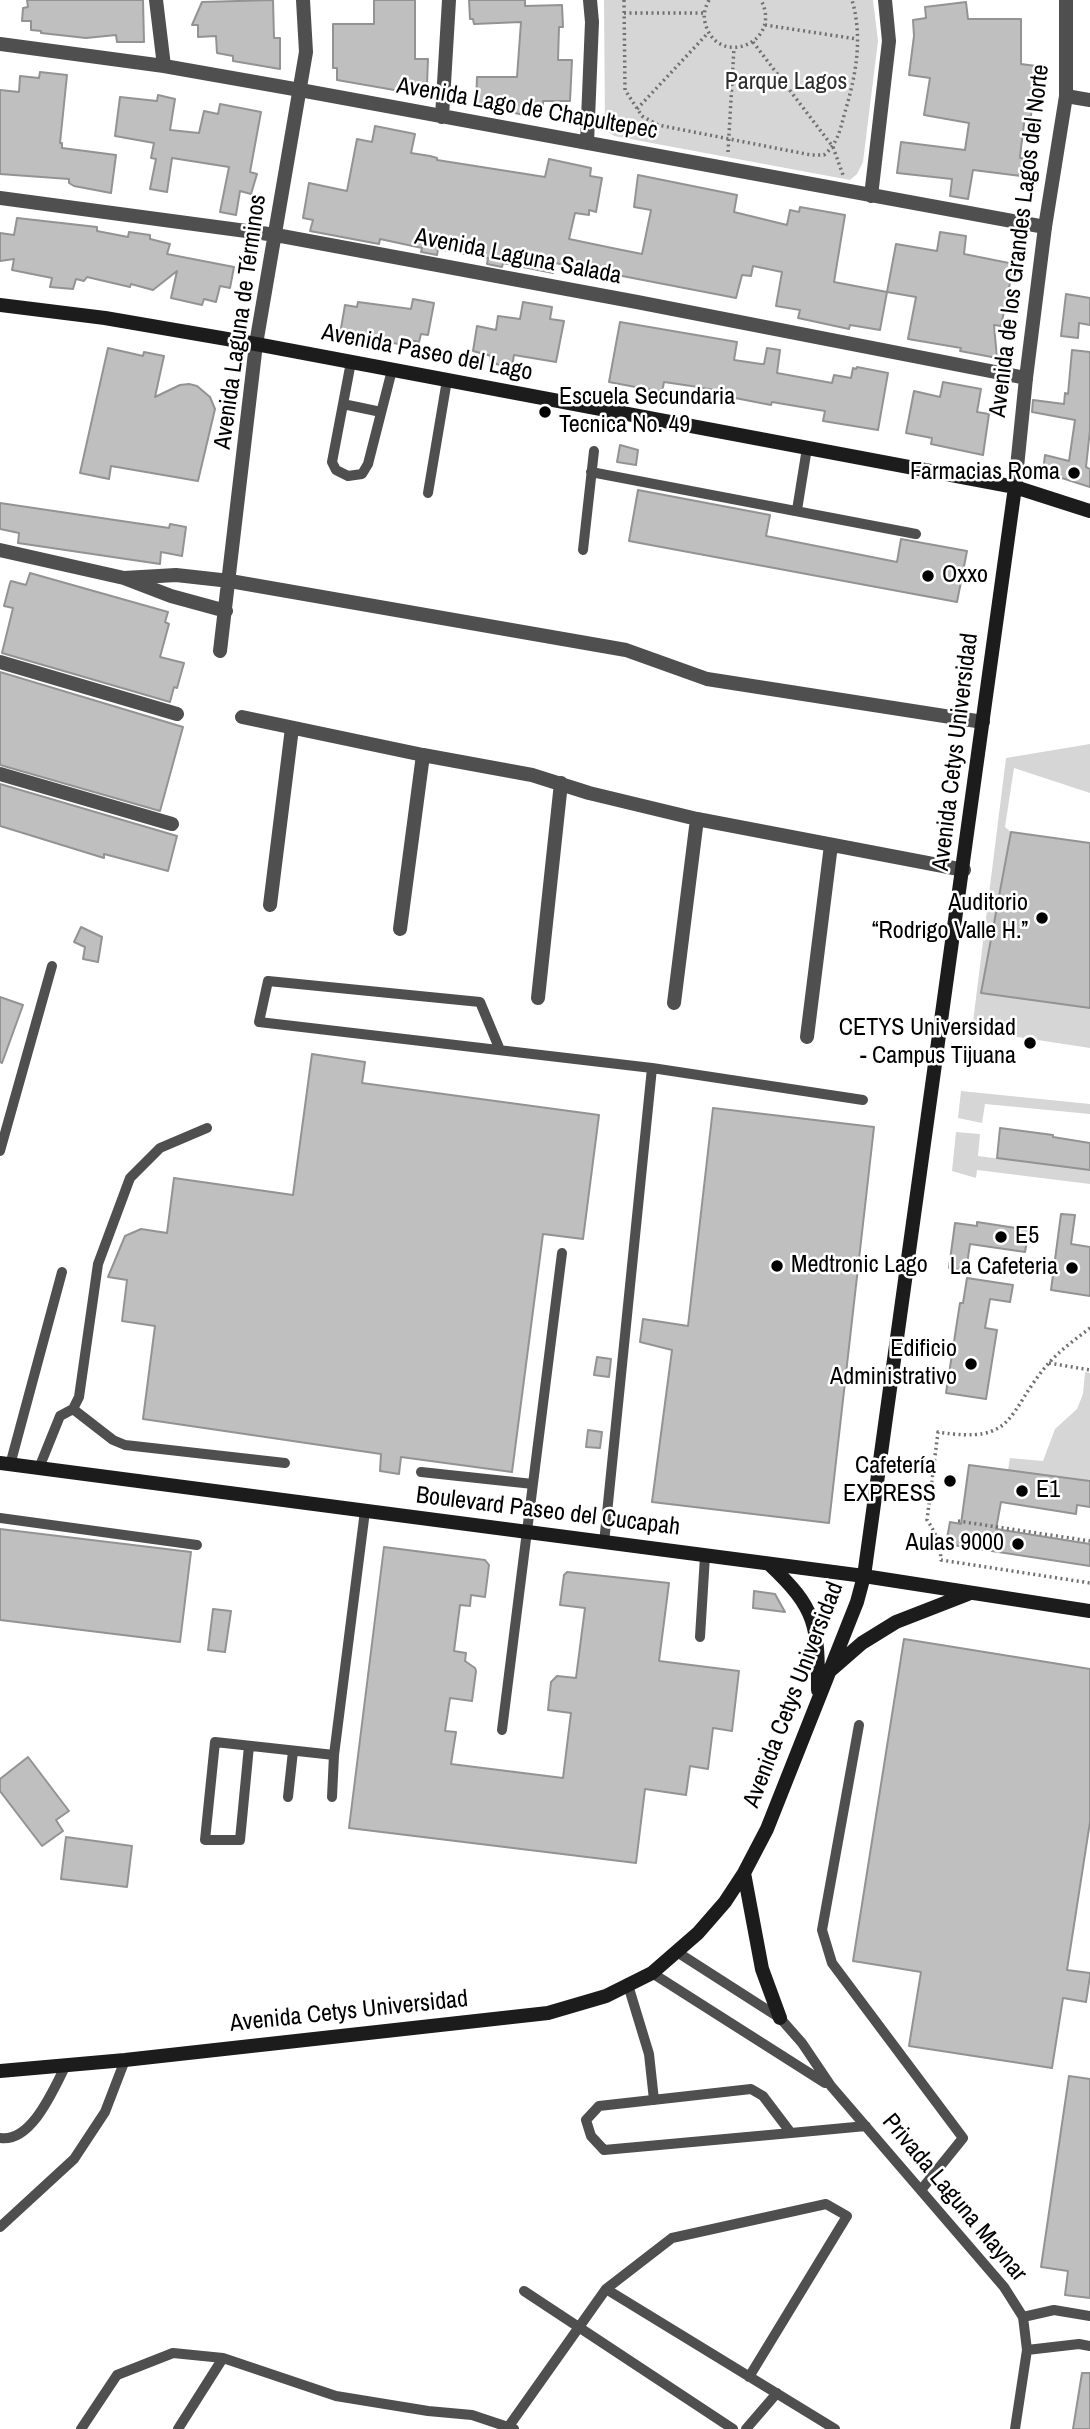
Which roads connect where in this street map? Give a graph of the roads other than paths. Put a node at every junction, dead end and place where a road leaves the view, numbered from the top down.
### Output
1 (156, 0) edge
2 (303, 0) edge
3 (449, 0) edge
4 (590, 0) edge
5 (885, 0) edge
6 (1066, 0) edge
7 (0, 44) edge
8 (164, 66) junction
9 (300, 90) junction
10 (1066, 96) junction
11 (1090, 100) edge
12 (442, 117) junction
13 (587, 143) junction
14 (871, 197) junction
15 (0, 198) edge
16 (1045, 227) junction
17 (276, 235) junction
18 (0, 305) edge
19 (256, 344) junction
20 (351, 362) junction
21 (392, 370) junction
22 (1026, 378) junction
23 (447, 380) junction
24 (343, 404) junction
25 (381, 412) junction
26 (807, 448) junction
27 (593, 451) dead end
28 (591, 472) junction
29 (1015, 487) junction
30 (428, 493) dead end
31 (797, 510) junction
32 (1090, 511) edge
33 (916, 534) dead end
34 (0, 550) edge
35 (583, 550) dead end
36 (124, 578) junction
37 (230, 581) junction
38 (226, 611) junction
39 (220, 650) dead end
40 (0, 663) edge
41 (177, 714) dead end
42 (242, 717) dead end
43 (983, 723) junction
44 (292, 728) junction
45 (423, 755) junction
46 (0, 774) edge
47 (561, 783) junction
48 (697, 818) junction
49 (172, 824) dead end
50 (831, 845) junction
51 (964, 870) junction
52 (270, 905) dead end
53 (400, 929) dead end
54 (52, 966) dead end
55 (538, 998) dead end
56 (674, 1003) dead end
57 (807, 1037) dead end
58 (500, 1050) junction
59 (652, 1068) junction
60 (863, 1100) dead end
61 (207, 1128) dead end
62 (0, 1151) edge
63 (562, 1253) dead end
64 (62, 1272) dead end
65 (72, 1409) junction
66 (285, 1463) dead end
67 (5, 1464) edge
68 (39, 1468) junction
69 (421, 1472) dead end
70 (533, 1484) junction
71 (365, 1511) junction
72 (0, 1518) edge
73 (527, 1532) junction
74 (604, 1542) junction
75 (197, 1545) dead end
76 (705, 1556) junction
77 (769, 1564) junction
78 (864, 1576) junction
79 (969, 1593) junction
80 (1090, 1611) edge
81 (700, 1637) dead end
82 (828, 1673) junction
83 (818, 1696) junction
84 (859, 1725) dead end
85 (502, 1730) dead end
86 (249, 1746) junction
87 (293, 1751) junction
88 (334, 1755) junction
89 (288, 1797) dead end
90 (332, 1797) dead end
91 (744, 1873) junction
92 (677, 1952) junction
93 (652, 1973) junction
94 (628, 1985) junction
95 (780, 2018) junction
96 (125, 2060) junction
97 (66, 2065) junction
98 (0, 2071) edge
99 (831, 2086) junction
100 (654, 2100) junction
101 (866, 2126) junction
102 (791, 2133) junction
103 (0, 2138) edge
104 (921, 2190) junction
105 (0, 2227) edge
106 (606, 2289) junction
107 (524, 2291) dead end
108 (1090, 2316) edge
109 (1023, 2317) junction
110 (579, 2327) junction
111 (1090, 2346) edge
112 (1027, 2350) junction
113 (223, 2358) junction
114 (749, 2377) junction
115 (777, 2393) junction
116 (512, 2428) edge
117 (81, 2429) edge
118 (178, 2429) edge
119 (733, 2429) edge
120 (746, 2429) edge
121 (835, 2429) edge
122 (1015, 2429) edge

1 - 8 street
2 - 9 street, Avenida Laguna de Términos
3 - 12 street
4 - 13 street
5 - 14 street
6 - 10 street, Avenida de los Grandes Lagos del Norte
7 - 8 street, Avenida Lago de Chapultepec
8 - 9 street, Avenida Lago de Chapultepec
9 - 12 street, Avenida Lago de Chapultepec
9 - 17 street, Avenida Laguna de Términos
10 - 11 street
10 - 16 street, Avenida de los Grandes Lagos del Norte
12 - 13 street, Avenida Lago de Chapultepec
13 - 14 street, Avenida Lago de Chapultepec
14 - 16 street, Avenida Lago de Chapultepec
15 - 17 street, Avenida Laguna Salada
16 - 22 street, Avenida de los Grandes Lagos del Norte
17 - 19 street, Avenida Laguna de Términos
17 - 22 street, Avenida Laguna Salada
18 - 19 main road, Avenida Paseo del Lago
19 - 20 main road, Avenida Paseo del Lago
19 - 37 street, Avenida Laguna de Términos
20 - 21 main road, Avenida Paseo del Lago
20 - 24 lane
21 - 23 main road, Avenida Paseo del Lago
21 - 25 lane
22 - 29 street, Avenida de los Grandes Lagos del Norte
23 - 26 main road, Avenida Paseo del Lago
23 - 30 lane
24 - 25 lane
24 - 25 lane
26 - 29 main road, Avenida Paseo del Lago
26 - 31 lane
27 - 28 lane
28 - 31 lane
28 - 35 lane
29 - 32 main road, Avenida Paseo del Lago
29 - 43 main road, Avenida Cetys Universidad
31 - 33 lane
34 - 36 street
36 - 37 street
36 - 38 street
37 - 38 street, Avenida Laguna de Términos
37 - 43 street
38 - 39 street, Avenida Laguna de Términos
40 - 41 street
42 - 44 street
43 - 51 main road, Avenida Cetys Universidad
44 - 45 street
44 - 52 street
45 - 47 street
45 - 53 street
46 - 49 street
47 - 48 street
47 - 55 street
48 - 50 street
48 - 56 street
50 - 51 street
50 - 57 street
51 - 78 main road, Avenida Cetys Universidad
54 - 62 lane
58 - 58 lane
58 - 59 lane
59 - 60 lane
59 - 74 lane
61 - 65 lane
63 - 70 lane
64 - 67 lane
65 - 66 lane
65 - 68 lane
67 - 68 main road, Boulevard Paseo del Cucapah
68 - 71 main road, Boulevard Paseo del Cucapah
69 - 70 lane
70 - 73 lane
71 - 73 main road, Boulevard Paseo del Cucapah
71 - 88 lane
72 - 75 lane
73 - 74 main road, Boulevard Paseo del Cucapah
73 - 85 lane
74 - 76 main road, Boulevard Paseo del Cucapah
76 - 77 main road, Boulevard Paseo del Cucapah
76 - 81 lane
77 - 78 main road, Boulevard Paseo del Cucapah
77 - 83 main road
78 - 79 main road, Boulevard Paseo del Cucapah
78 - 82 main road, Avenida Cetys Universidad
79 - 80 main road, Boulevard Paseo del Cucapah
79 - 82 main road
82 - 83 main road, Avenida Cetys Universidad
83 - 91 main road, Avenida Cetys Universidad
84 - 104 lane
86 - 86 lane
86 - 87 lane
87 - 88 lane
87 - 89 lane
88 - 90 lane
91 - 92 main road, Avenida Cetys Universidad
91 - 95 main road
92 - 93 main road, Avenida Cetys Universidad
92 - 95 lane, Privada Laguna Maynar
93 - 94 main road, Avenida Cetys Universidad
93 - 99 lane, Privada Laguna Maynar
94 - 96 main road, Avenida Cetys Universidad
94 - 100 lane
95 - 99 lane, Privada Laguna Maynar
96 - 97 main road, Avenida Cetys Universidad
96 - 105 lane
97 - 98 main road, Avenida Cetys Universidad
97 - 103 lane
99 - 101 lane, Privada Laguna Maynar
100 - 102 lane
100 - 102 lane
101 - 102 lane
101 - 104 lane, Privada Laguna Maynar
104 - 109 lane, Privada Laguna Maynar
106 - 110 lane
106 - 114 lane
106 - 114 lane
107 - 110 lane
108 - 109 lane
109 - 112 lane, Privada Laguna Maynar
110 - 116 lane
110 - 119 lane
111 - 112 lane
112 - 122 lane, Privada Laguna Maynar
113 - 116 lane
113 - 117 lane
113 - 118 lane
114 - 115 lane
115 - 120 lane
115 - 121 lane

